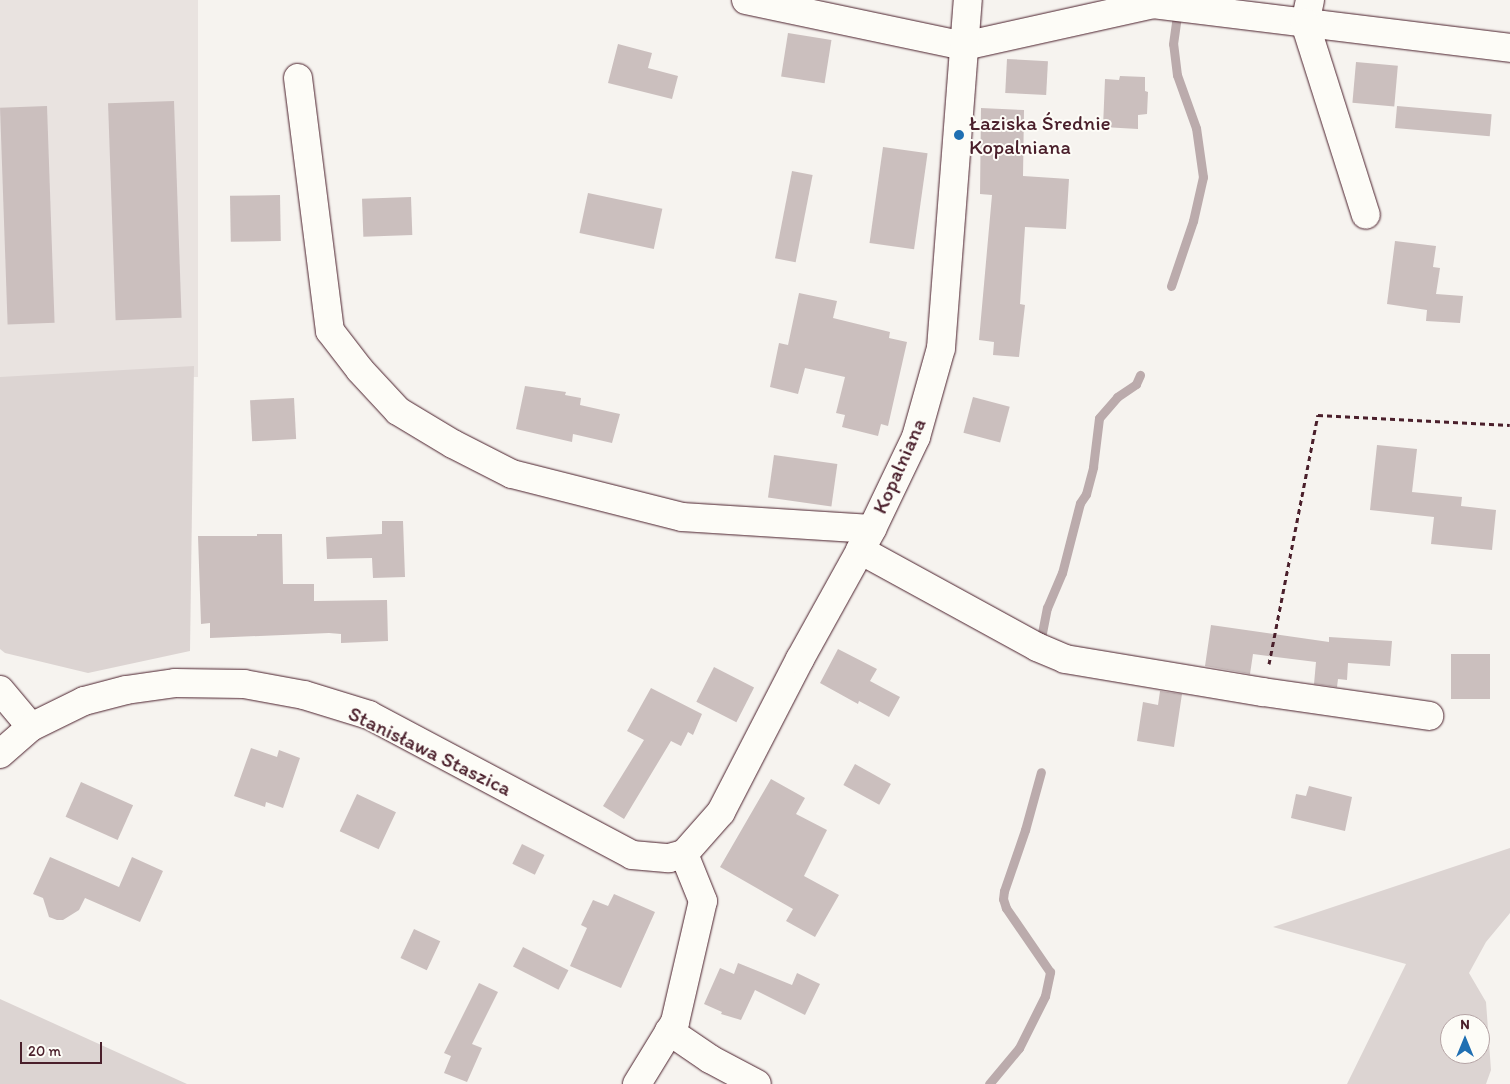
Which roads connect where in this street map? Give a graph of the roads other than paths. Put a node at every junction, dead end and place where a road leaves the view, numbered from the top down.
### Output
1 (746, 0) edge
2 (968, 0) edge
3 (1307, 11) edge
4 (964, 46) junction
5 (1510, 48) edge
6 (298, 78) dead end
7 (1366, 215) dead end
8 (866, 539) junction
9 (0, 690) edge
10 (1430, 716) dead end
11 (32, 728) junction
12 (0, 754) edge
13 (684, 854) junction
14 (669, 1031) junction
15 (638, 1084) edge
16 (757, 1084) edge

1 - 4 street
2 - 4 street, Kopalniana
3 - 4 street
3 - 5 street
3 - 7 street
4 - 8 street, Kopalniana
6 - 8 street
8 - 10 street
8 - 13 street, Kopalniana
9 - 11 street
11 - 12 street, Stanisława Staszica
11 - 13 street, Stanisława Staszica
13 - 14 street
14 - 15 street
14 - 16 street

